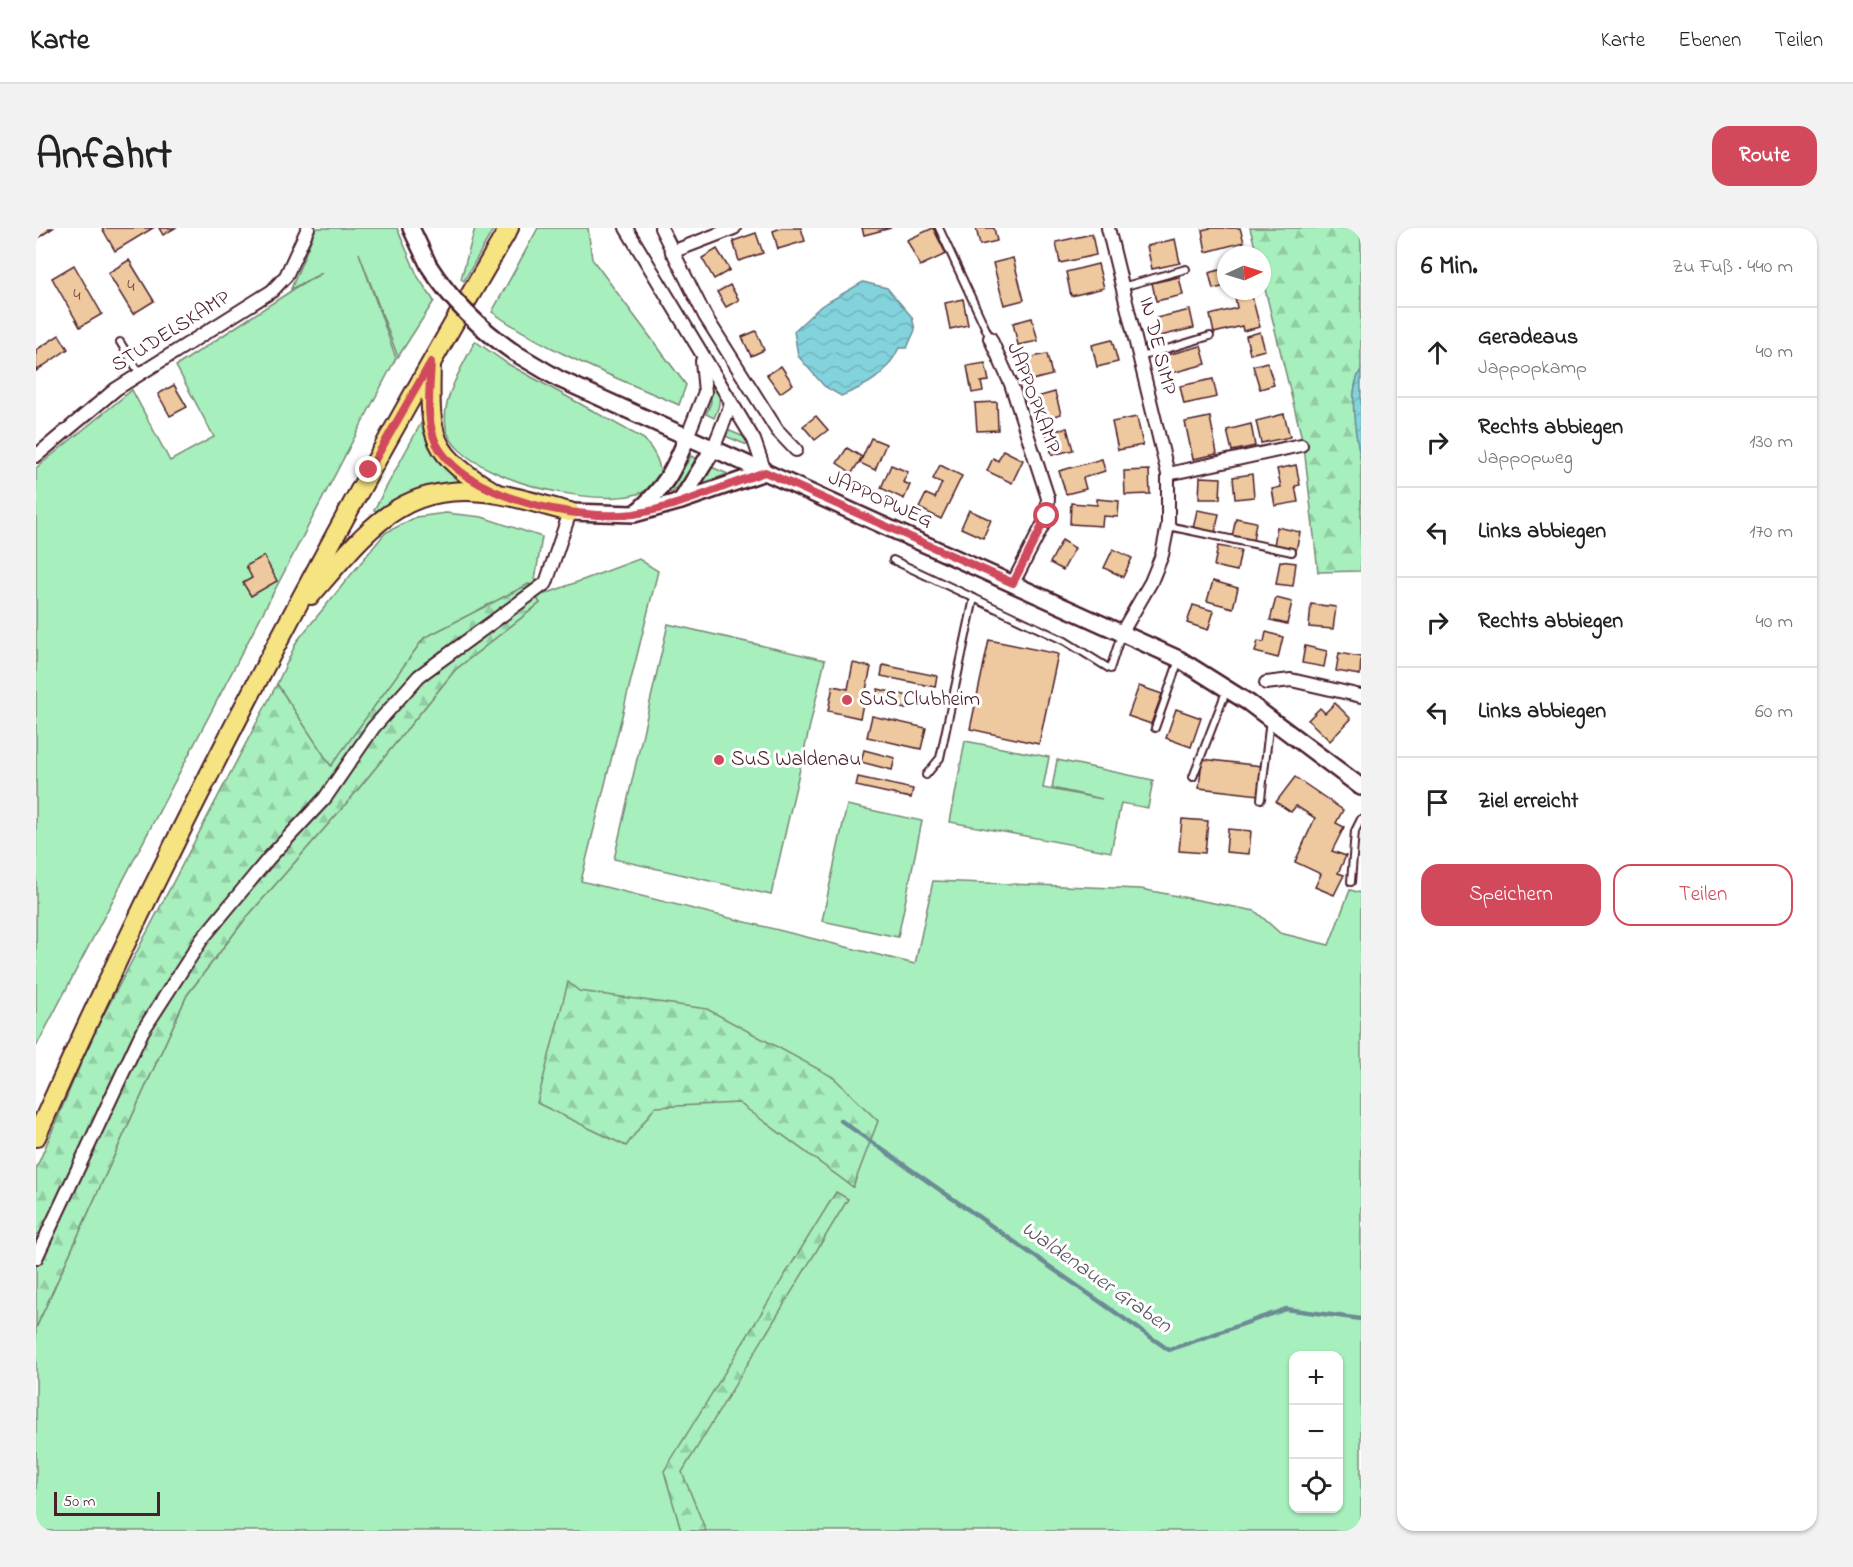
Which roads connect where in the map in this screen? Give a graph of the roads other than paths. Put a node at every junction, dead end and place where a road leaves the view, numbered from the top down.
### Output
1 (308, 228) edge
2 (411, 228) edge
3 (510, 228) edge
4 (626, 228) edge
5 (661, 228) edge
6 (734, 228) edge
7 (939, 228) edge
8 (1108, 228) edge
9 (672, 252) junction
10 (1186, 269) dead end
11 (1122, 286) junction
12 (1210, 336) dead end
13 (990, 338) joint
14 (120, 342) dead end
15 (702, 357) junction
16 (1140, 357) junction
17 (431, 362) junction
18 (140, 375) junction
19 (731, 404) junction
20 (687, 436) junction
21 (1301, 445) dead end
22 (713, 448) junction
23 (796, 450) dead end
24 (36, 456) edge
25 (765, 472) junction
26 (1168, 474) junction
27 (497, 494) junction
28 (681, 501) junction
29 (570, 512) junction
30 (634, 514) junction
31 (1168, 525) junction
32 (1292, 552) dead end
33 (892, 560) dead end
34 (1013, 583) junction
35 (974, 598) junction
36 (290, 619) junction
37 (1122, 632) junction
38 (1179, 659) junction
39 (1266, 683) dead end
40 (1227, 688) junction
41 (1361, 696) edge
42 (1270, 718) junction
43 (1155, 728) dead end
44 (926, 775) dead end
45 (1193, 777) dead end
46 (1361, 787) edge
47 (1261, 799) dead end
48 (1361, 819) edge
49 (1351, 882) dead end
50 (36, 1137) edge
51 (36, 1258) edge

1 - 18 street, STUDELSKAMP
2 - 20 street, JAPPOPWEG, bridge
3 - 17 main road
4 - 15 street
5 - 9 street
6 - 9 street
7 - 13 lane, JAPPOPKAMP
8 - 11 street, IN DE SIMP
9 - 23 street
10 - 11 lane
11 - 16 street, IN DE SIMP
12 - 16 lane
13 - 34 street, JAPPOPKAMP
14 - 18 lane
15 - 19 street
15 - 20 street
16 - 26 street, IN DE SIMP
17 - 27 main road
17 - 36 main road
18 - 24 street, STUDELSKAMP
19 - 22 street
19 - 25 street
20 - 22 street, JAPPOPWEG
20 - 30 street
21 - 26 street
22 - 25 street, JAPPOPWEG
22 - 28 street
25 - 28 street
25 - 34 street, JAPPOPWEG
26 - 31 street, IN DE SIMP
27 - 29 main road
27 - 36 main road
28 - 30 street
29 - 30 street
29 - 51 street
31 - 32 lane
31 - 37 street, IN DE SIMP
33 - 35 lane
34 - 37 street, JAPPOPWEG
35 - 37 lane
35 - 44 lane
36 - 50 main road
37 - 38 street, JAPPOPWEG
38 - 40 street, JAPPOPWEG
38 - 43 lane
39 - 41 street
40 - 42 street, JAPPOPWEG
40 - 45 lane
42 - 46 street, JAPPOPWEG
42 - 47 lane
48 - 49 lane

